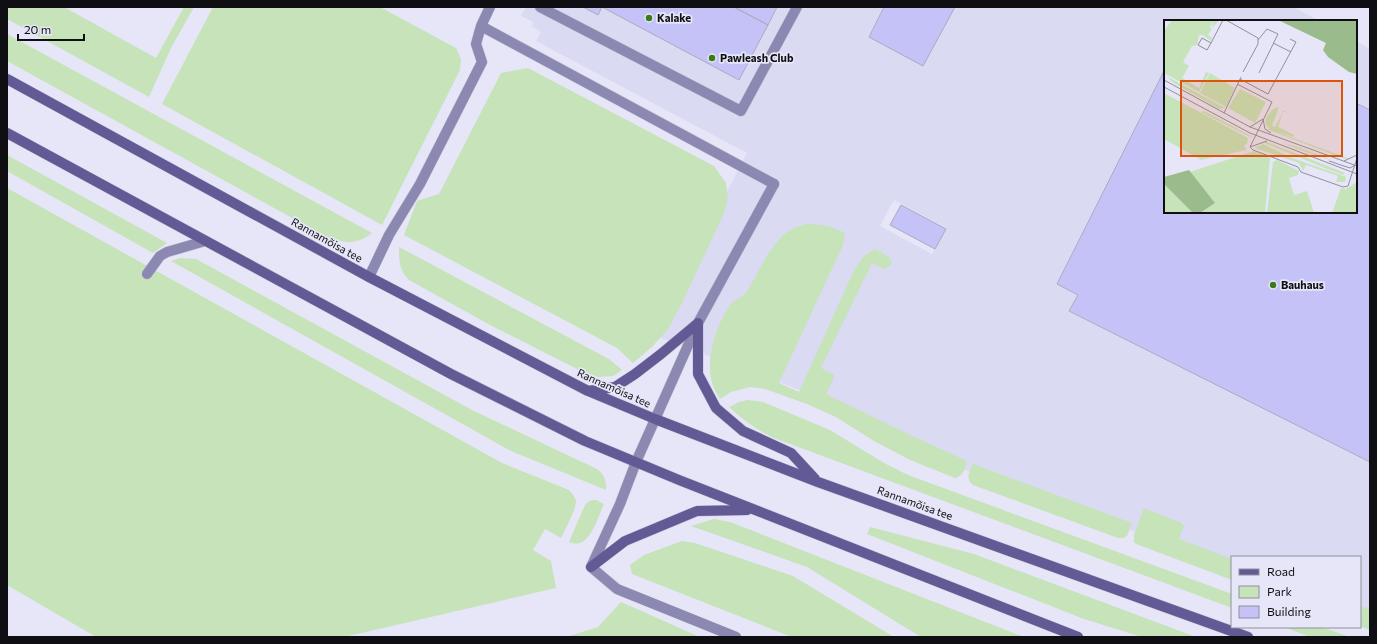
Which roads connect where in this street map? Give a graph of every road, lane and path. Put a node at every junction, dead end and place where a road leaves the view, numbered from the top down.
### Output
1 (490, 7) edge
2 (540, 7) edge
3 (797, 7) edge
4 (481, 26) junction
5 (7, 78) edge
6 (7, 133) edge
7 (205, 241) junction
8 (147, 274) dead end
9 (369, 277) junction
10 (698, 323) junction
11 (588, 391) junction
12 (655, 419) junction
13 (636, 462) junction
14 (818, 482) junction
15 (753, 509) junction
16 (591, 568) junction
17 (736, 637) edge
18 (1078, 637) edge
19 (1248, 637) edge

1 - 4 street
2 - 3 street
4 - 9 street
4 - 10 street
5 - 9 main road, Rannamõisa tee
6 - 7 main road
7 - 8 street
7 - 13 main road
9 - 11 main road, Rannamõisa tee
10 - 11 main road
10 - 12 street
10 - 14 main road
11 - 12 main road, Rannamõisa tee
12 - 13 street
12 - 14 main road, Rannamõisa tee
13 - 15 main road
13 - 16 street
14 - 19 main road, Rannamõisa tee
15 - 16 main road
15 - 18 main road
16 - 17 street

